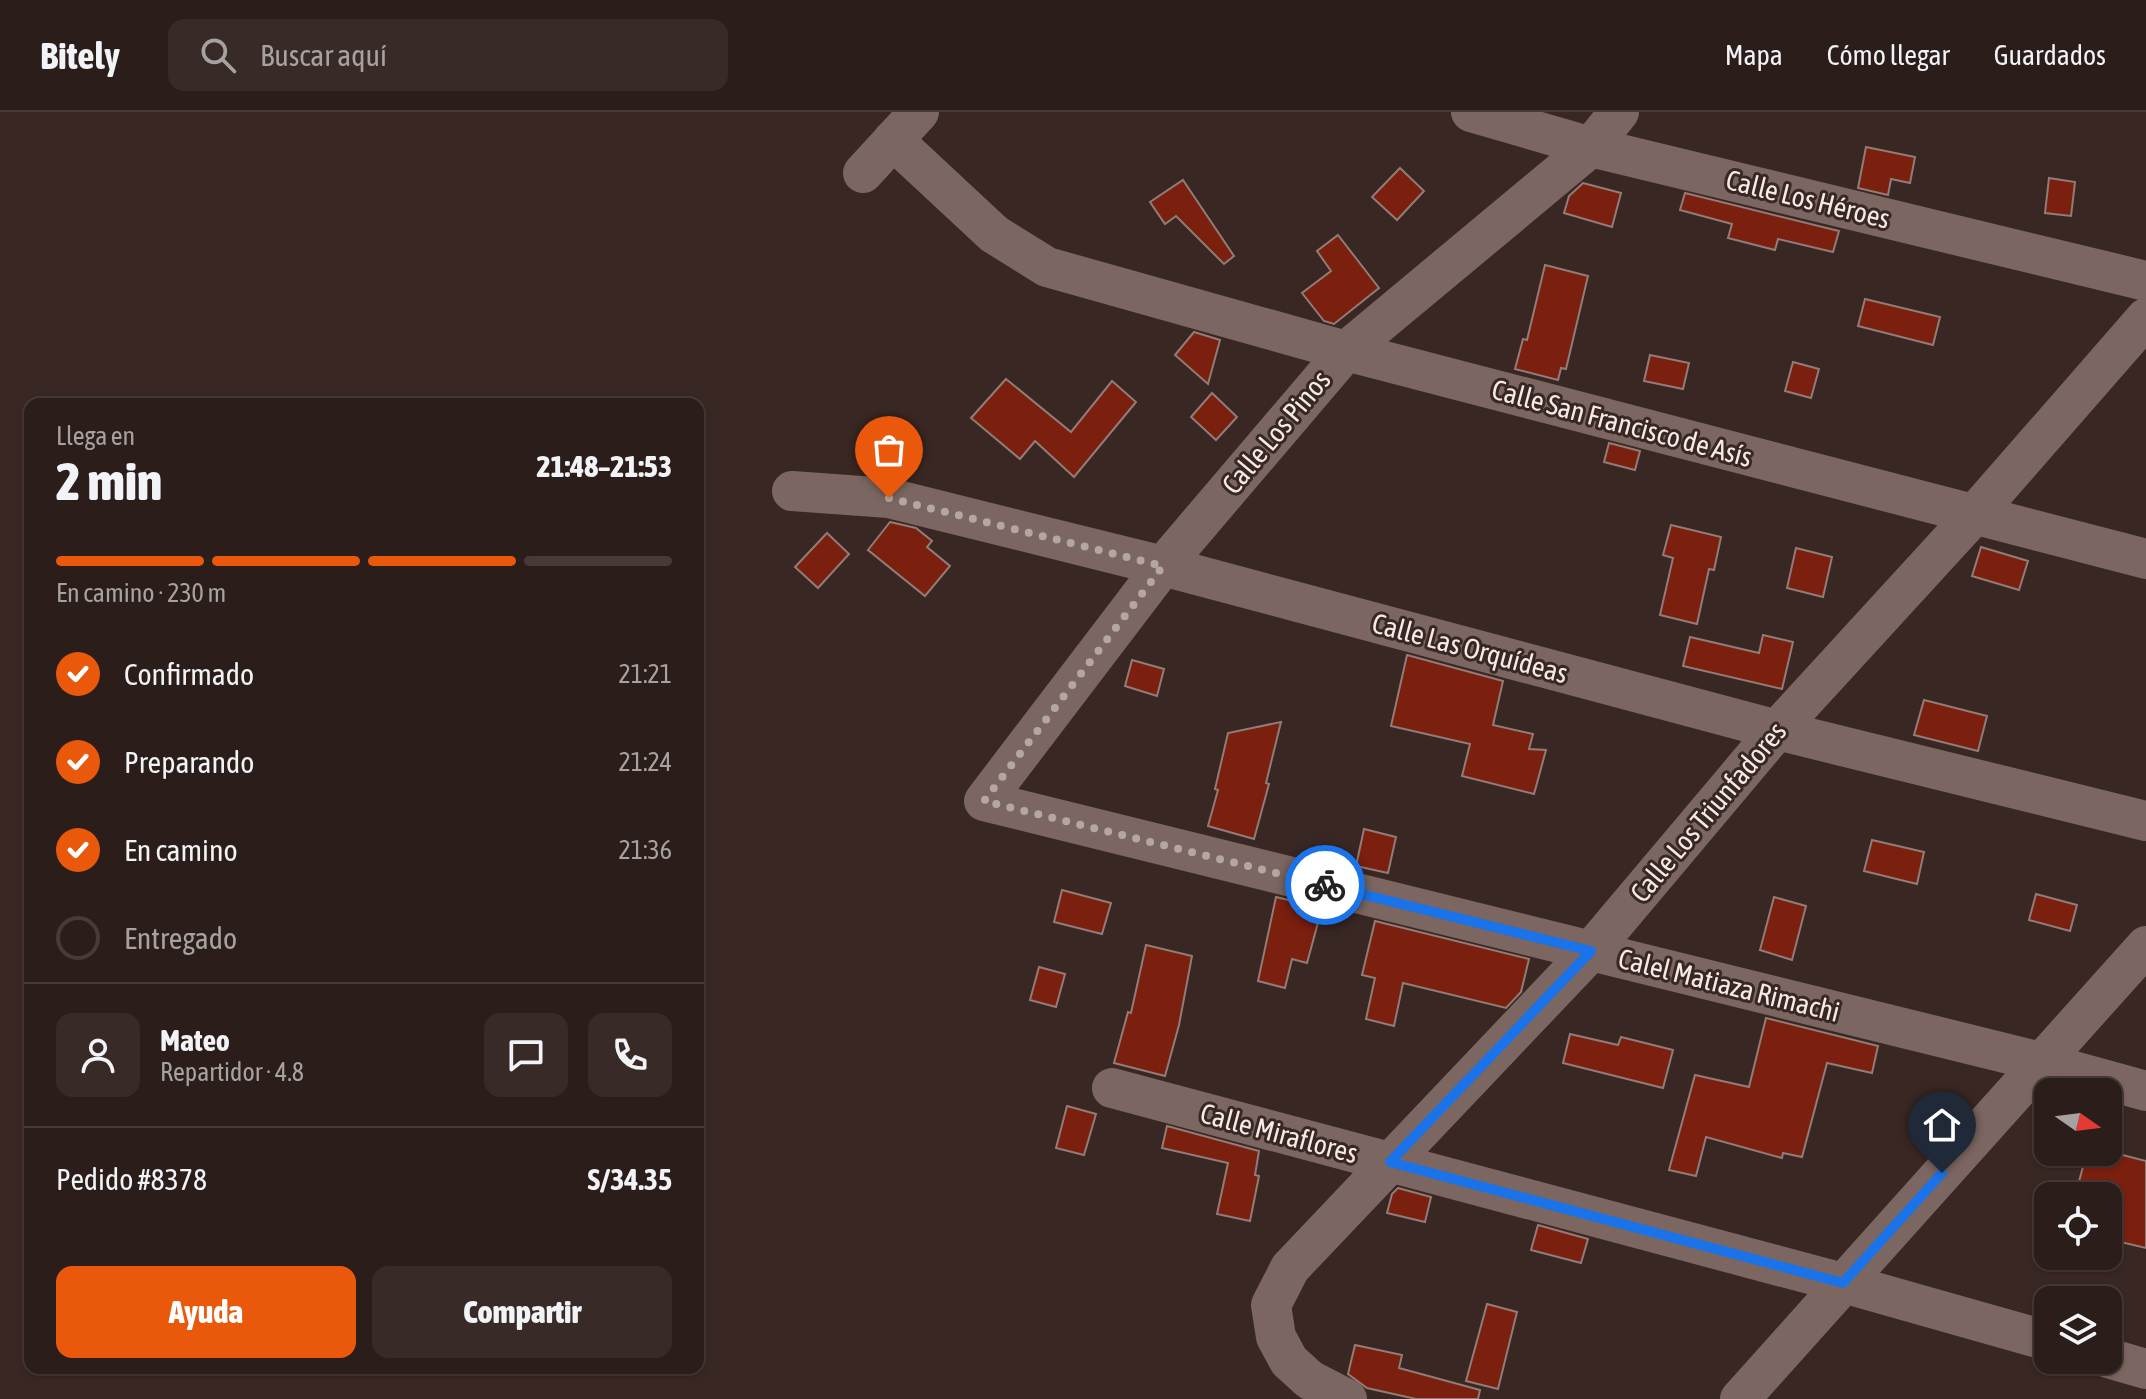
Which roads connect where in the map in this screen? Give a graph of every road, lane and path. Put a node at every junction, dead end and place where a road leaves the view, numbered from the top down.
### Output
1 (1471, 112) edge
2 (1619, 112) edge
3 (906, 126) edge
4 (1591, 147) junction
5 (863, 173) dead end
6 (2146, 281) edge
7 (2146, 318) edge
8 (1346, 351) junction
9 (792, 491) dead end
10 (1974, 515) junction
11 (2146, 559) edge
12 (1163, 566) junction
13 (1777, 730) junction
14 (984, 801) joint
15 (2146, 821) edge
16 (2146, 946) edge
17 (1591, 951) junction
18 (2041, 1062) junction
19 (1112, 1088) dead end
20 (2146, 1091) edge
21 (1390, 1162) junction
22 (1843, 1283) junction
23 (2034, 1337) edge
24 (2122, 1362) edge
25 (2146, 1369) edge
26 (1347, 1399) edge
27 (1740, 1399) edge

1 - 4 street, Calle Los Héroes
2 - 4 street, Calle Los Pinos
3 - 5 street
3 - 8 street, Calle San Francisco de Asís
4 - 6 street, Calle Los Héroes
4 - 8 street, Calle Los Pinos
7 - 10 street, Calle Los Triunfadores
8 - 10 street, Calle San Francisco de Asís
8 - 12 street, Calle Los Pinos
9 - 12 street, Calle Las Orquídeas
10 - 11 street, Calle San Francisco de Asís
10 - 13 street, Calle Los Triunfadores
12 - 13 street, Calle Las Orquídeas
12 - 14 street, Calle Los Pinos
13 - 15 street, Calle Las Orquídeas
13 - 17 street, Calle Los Triunfadores
14 - 17 street, Calel Matiaza Rimachi
16 - 18 street
17 - 18 street, Calel Matiaza Rimachi
17 - 21 street, Calle Los Triunfadores
18 - 20 street, Calel Matiaza Rimachi
18 - 22 street
19 - 21 street, Calle Miraflores
21 - 22 street, Calle Miraflores
21 - 26 street, Calle Los Triunfadores
22 - 23 street, Calle Miraflores
22 - 27 street
24 - 25 street

